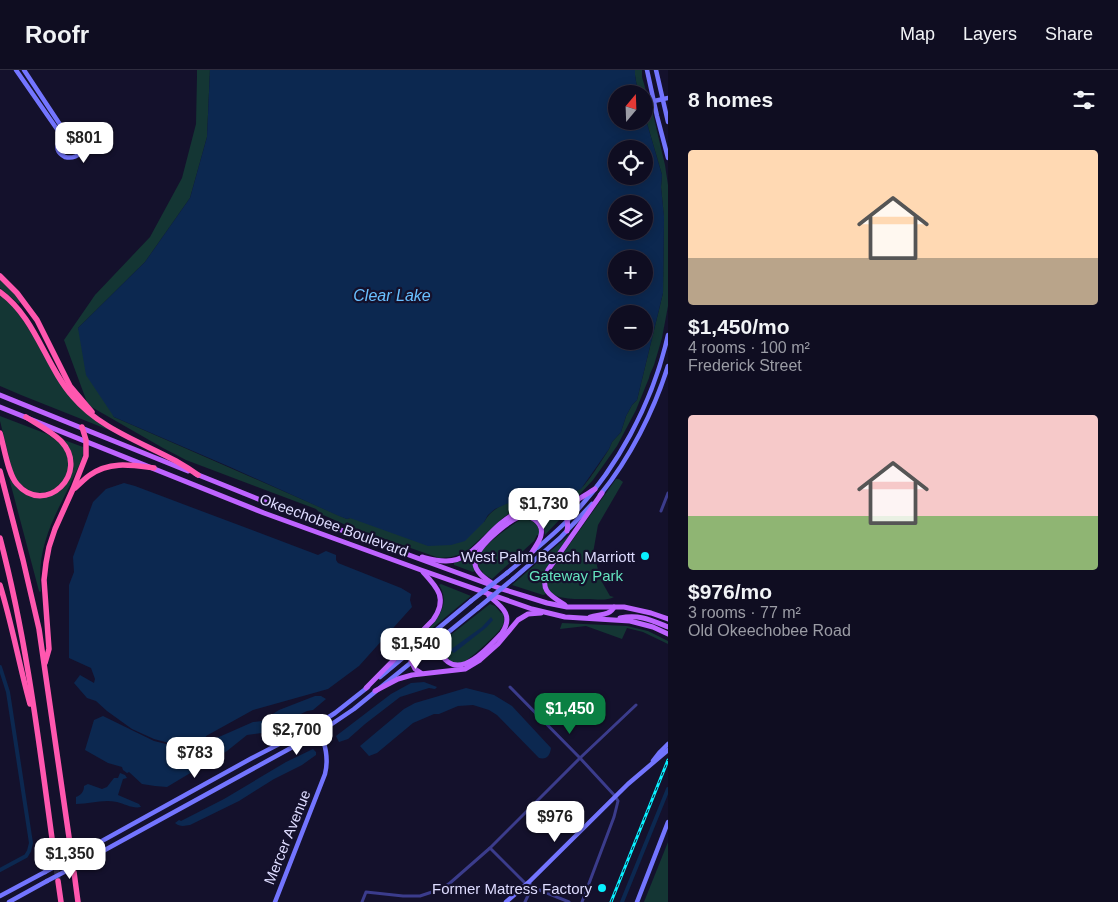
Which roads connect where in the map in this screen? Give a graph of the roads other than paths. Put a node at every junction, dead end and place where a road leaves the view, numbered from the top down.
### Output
1 (16, 70) edge
2 (24, 70) edge
3 (647, 70) edge
4 (656, 70) edge
5 (665, 99) edge
6 (654, 101) junction
7 (668, 122) edge
8 (668, 158) edge
9 (0, 276) edge
10 (0, 292) edge
11 (668, 335) edge
12 (660, 367) junction
13 (668, 369) edge
14 (0, 395) edge
15 (1, 407) edge
16 (26, 417) junction
17 (98, 420) junction
18 (82, 427) junction
19 (0, 433) edge
20 (86, 440) junction
21 (154, 468) junction
22 (0, 472) edge
23 (198, 475) junction
24 (73, 489) junction
25 (595, 489) junction
26 (602, 493) junction
27 (668, 493) edge
28 (555, 510) junction
29 (661, 511) dead end
30 (568, 520) junction
31 (567, 531) junction
32 (0, 538) edge
33 (532, 552) junction
34 (405, 554) junction
35 (421, 570) junction
36 (0, 585) edge
37 (499, 588) junction
38 (484, 593) junction
39 (567, 607) junction
40 (614, 607) junction
41 (546, 613) junction
42 (585, 618) junction
43 (612, 619) junction
44 (668, 619) edge
45 (668, 627) edge
46 (445, 634) junction
47 (668, 634) edge
48 (416, 647) junction
49 (411, 661) junction
50 (44, 665) junction
51 (422, 673) junction
52 (510, 687) dead end
53 (366, 688) junction
54 (375, 691) junction
55 (636, 705) dead end
56 (318, 724) junction
57 (36, 727) junction
58 (320, 732) junction
59 (668, 744) edge
60 (668, 750) edge
61 (580, 758) junction
62 (650, 764) junction
63 (615, 796) junction
64 (668, 822) edge
65 (490, 848) junction
66 (71, 851) tunnel mouth
67 (55, 860) tunnel mouth
68 (74, 872) tunnel mouth
69 (58, 881) tunnel mouth
70 (529, 885) junction
71 (0, 896) edge
72 (9, 902) edge
73 (61, 902) edge
74 (78, 902) edge
75 (275, 902) edge
76 (362, 902) edge
77 (506, 902) edge
78 (526, 902) edge
79 (569, 902) edge
80 (582, 902) edge
81 (637, 902) edge

1 - 2 main road
3 - 6 main road
4 - 5 main road
5 - 6 main road
5 - 7 main road
6 - 8 main road
9 - 17 highway
10 - 17 highway
11 - 12 main road
12 - 13 street
12 - 25 main road
13 - 26 main road
14 - 18 main road, Okeechobee Boulevard
15 - 16 main road, Okeechobee Boulevard
16 - 19 highway
16 - 20 main road, Okeechobee Boulevard
17 - 23 highway
18 - 20 highway
18 - 23 main road, Okeechobee Boulevard
20 - 21 main road, Okeechobee Boulevard
20 - 24 highway
21 - 24 highway
21 - 35 main road, Okeechobee Boulevard
22 - 50 highway
23 - 34 main road, Okeechobee Boulevard
24 - 50 highway
25 - 28 main road
25 - 30 main road
26 - 31 main road
26 - 39 main road
27 - 29 street
28 - 30 main road
28 - 34 main road
30 - 31 main road
30 - 33 main road
31 - 46 main road, bridge
32 - 57 highway
33 - 37 main road
33 - 48 main road, bridge
34 - 37 main road, Okeechobee Boulevard
35 - 38 main road, Okeechobee Boulevard
35 - 53 main road
36 - 57 highway
37 - 39 main road, Okeechobee Boulevard
38 - 41 main road, Okeechobee Boulevard
38 - 46 main road
39 - 40 main road, Okeechobee Boulevard
40 - 42 main road
40 - 44 main road, Okeechobee Boulevard
41 - 42 main road, Okeechobee Boulevard
41 - 51 main road
42 - 43 main road, Okeechobee Boulevard
43 - 45 main road
43 - 47 main road, Okeechobee Boulevard
46 - 49 main road
48 - 49 main road
48 - 53 main road
49 - 51 main road
49 - 54 main road
50 - 66 highway
51 - 54 main road
52 - 61 street
53 - 56 main road
54 - 58 main road
55 - 61 street
56 - 58 main road, Mercer Avenue
56 - 71 main road, bridge
57 - 67 highway
58 - 72 main road, bridge
58 - 75 main road, Mercer Avenue
59 - 62 main road
60 - 62 main road
61 - 63 street
61 - 65 street
62 - 63 main road
63 - 70 main road
63 - 80 street
64 - 81 main road
65 - 70 street
65 - 76 street
68 - 74 highway
69 - 73 highway
70 - 77 main road
70 - 78 street
70 - 79 street

